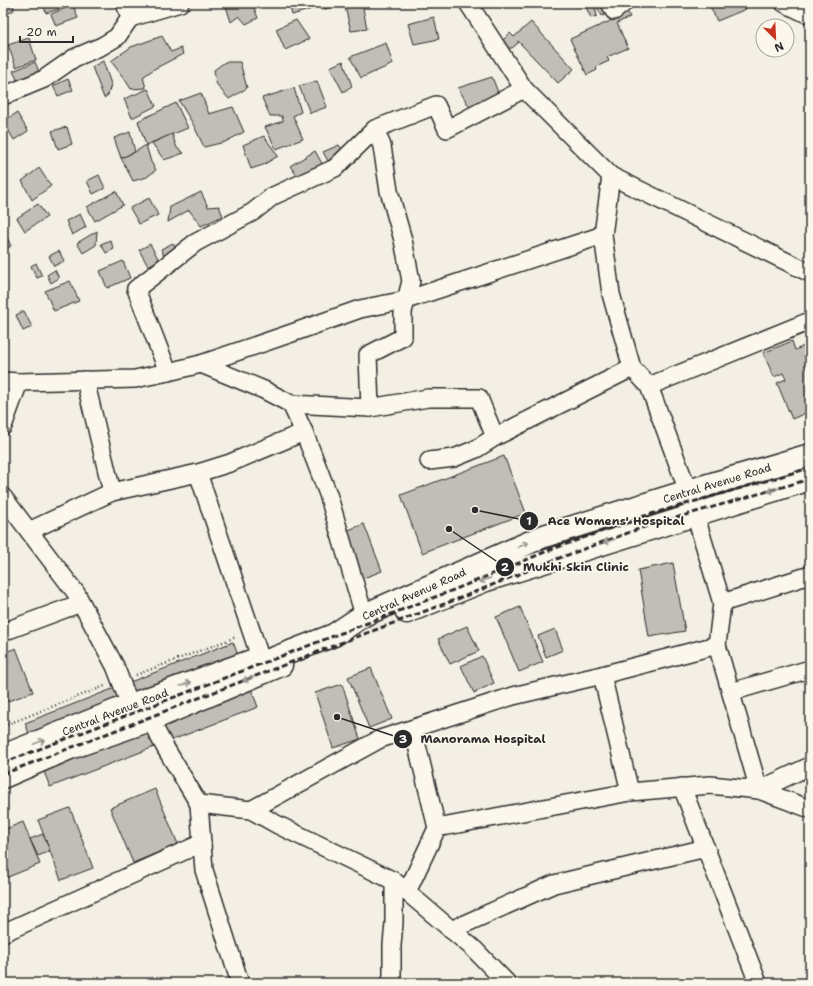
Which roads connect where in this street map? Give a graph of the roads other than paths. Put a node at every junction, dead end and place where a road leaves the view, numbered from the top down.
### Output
1 (179, 3) edge
2 (468, 3) edge
3 (610, 3) edge
4 (624, 3) edge
5 (784, 3) edge
6 (127, 10) edge
7 (810, 14) edge
8 (524, 89) junction
9 (3, 96) edge
10 (375, 129) junction
11 (611, 176) junction
12 (602, 235) junction
13 (810, 273) edge
14 (406, 300) junction
15 (810, 321) edge
16 (201, 364) junction
17 (632, 368) junction
18 (168, 372) junction
19 (85, 380) junction
20 (11, 381) edge
21 (649, 386) junction
22 (290, 404) junction
23 (370, 408) junction
24 (3, 426) edge
25 (304, 432) junction
26 (495, 436) junction
27 (810, 455) edge
28 (429, 461) dead end
29 (198, 473) junction
30 (810, 478) edge
31 (112, 492) junction
32 (688, 492) junction
33 (3, 497) edge
34 (695, 514) junction
35 (28, 531) junction
36 (810, 575) edge
37 (81, 603) junction
38 (722, 603) junction
39 (364, 615) junction
40 (3, 632) edge
41 (718, 645) junction
42 (262, 663) junction
43 (810, 669) edge
44 (602, 675) junction
45 (731, 692) junction
46 (130, 705) junction
47 (150, 720) junction
48 (413, 729) junction
49 (3, 756) edge
50 (810, 766) edge
51 (3, 776) edge
52 (682, 787) junction
53 (760, 790) junction
54 (630, 792) junction
55 (199, 804) junction
56 (810, 809) edge
57 (251, 810) junction
58 (437, 828) junction
59 (202, 842) junction
60 (706, 848) junction
61 (394, 881) junction
62 (407, 892) junction
63 (451, 930) junction
64 (3, 933) edge
65 (240, 983) edge
66 (390, 983) edge
67 (507, 983) edge
68 (758, 983) edge

1 - 6 street
2 - 8 street
3 - 4 street
5 - 7 street
6 - 9 street
8 - 10 street
8 - 11 street
10 - 14 street
10 - 18 street
11 - 12 street
11 - 13 street
12 - 14 street
12 - 17 street
14 - 16 street
14 - 23 street
15 - 21 street
16 - 18 street
16 - 22 street
17 - 21 street
17 - 26 street
18 - 19 street
19 - 20 street
19 - 31 street
20 - 24 street
21 - 32 street
22 - 23 street
22 - 25 street
23 - 26 street
25 - 29 street
25 - 39 street
26 - 28 street
27 - 32 main road, Central Avenue Road
29 - 31 street
29 - 42 street
30 -> 34 main road
31 - 35 street
32 - 34 street
39 -> 32 main road, Central Avenue Road
33 - 35 street
34 - 38 street
34 -> 47 main road
35 - 37 street
36 - 38 street
37 - 40 street
37 - 46 street
38 - 41 street
39 - 42 main road, Central Avenue Road
41 - 44 street
41 - 45 street
46 -> 42 main road, Central Avenue Road
43 - 45 street
44 - 48 street
44 - 54 street
45 - 53 street
46 - 47 street
49 -> 46 main road, Central Avenue Road
47 - 51 main road
47 - 55 street
48 - 57 street
48 - 58 street
50 - 53 street
52 - 53 street
52 - 54 street
52 - 60 street
53 - 56 street
54 - 58 street
55 - 57 street
55 - 59 street
57 - 61 street
58 - 62 street
59 - 64 street
59 - 65 street
60 - 63 street
60 - 68 street
61 - 62 street
61 - 66 street
62 - 63 street
63 - 67 street

